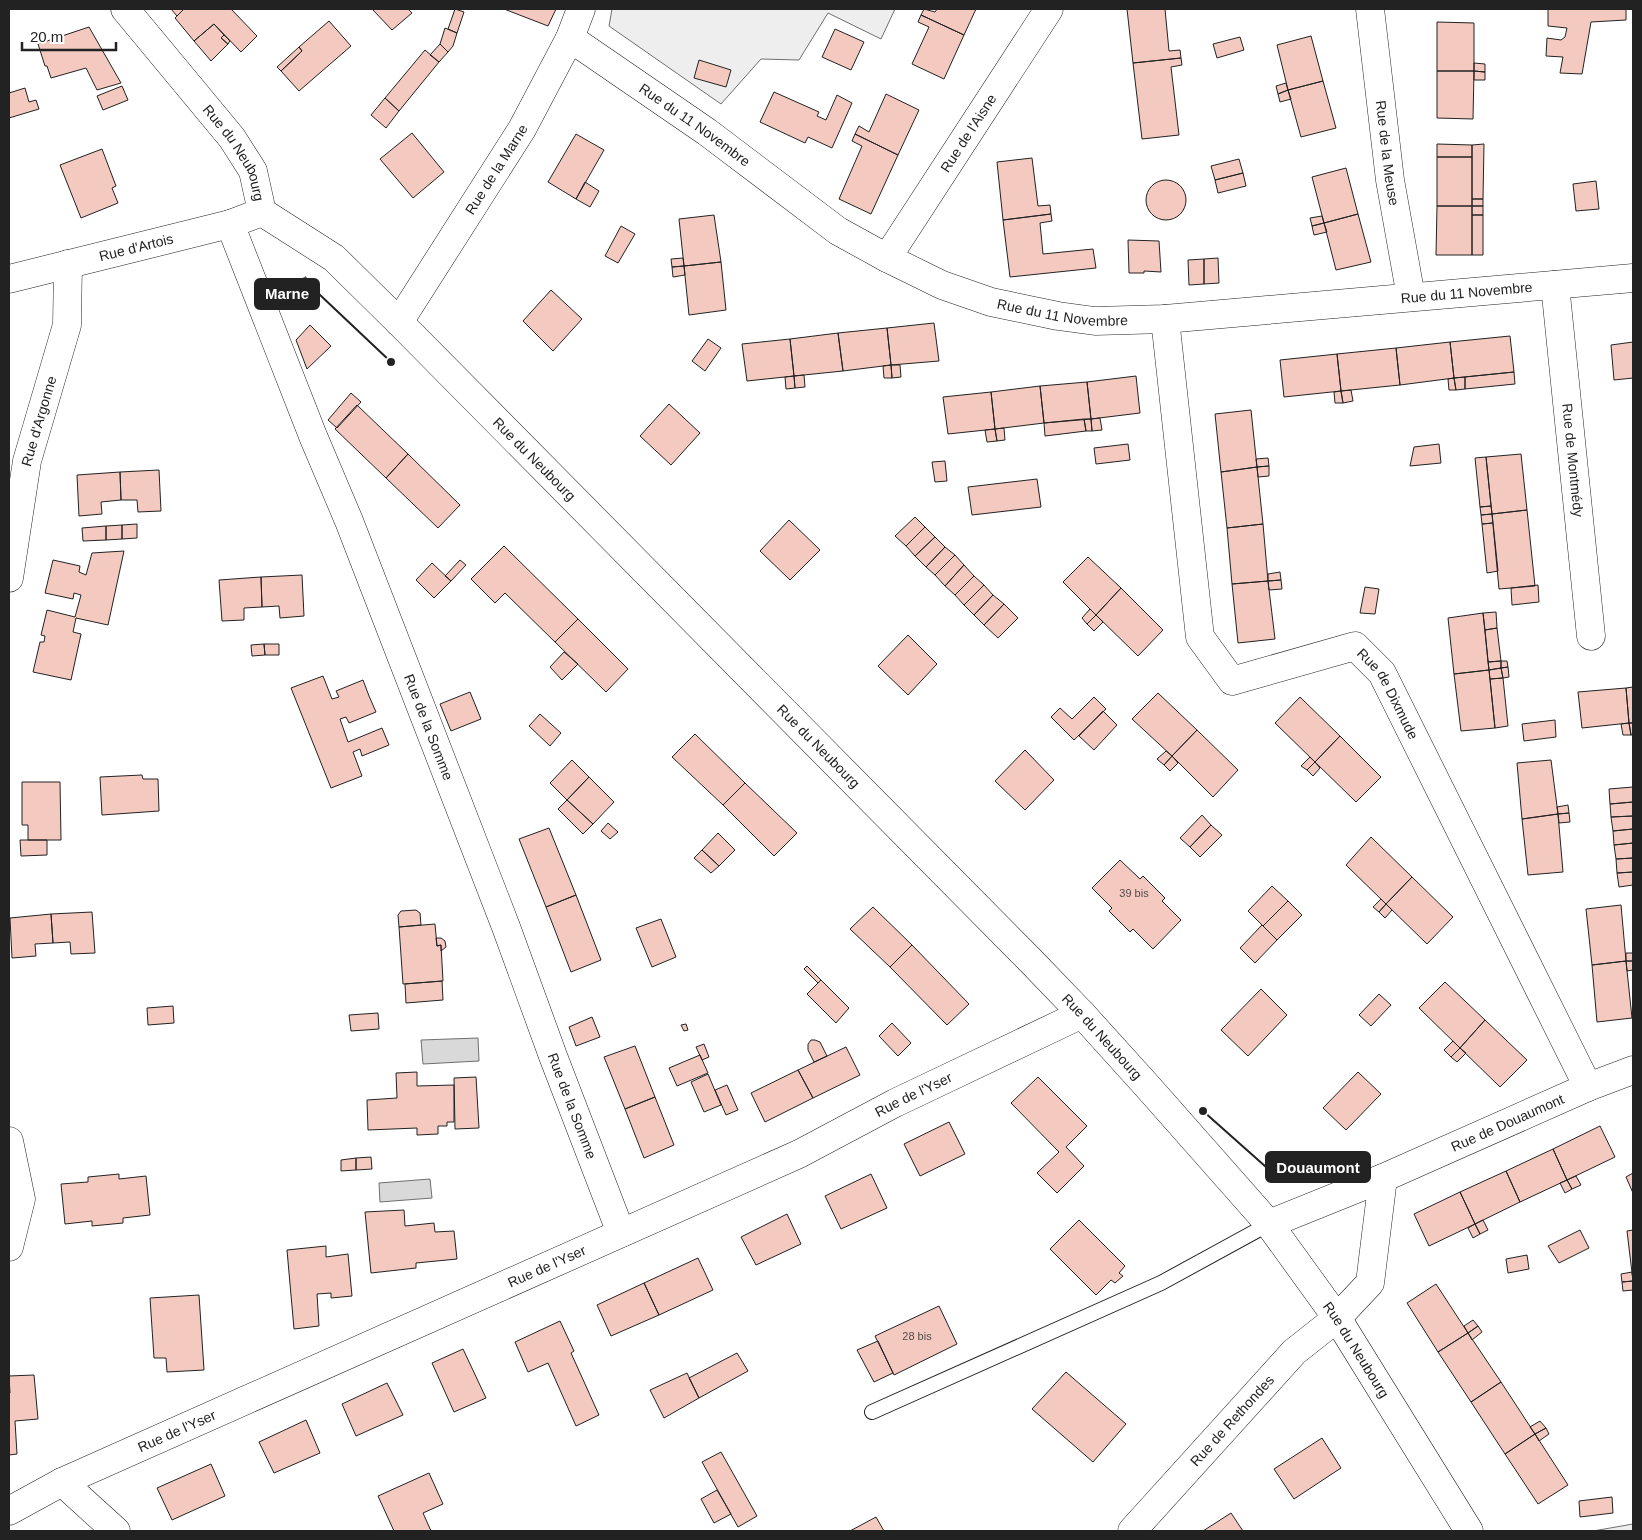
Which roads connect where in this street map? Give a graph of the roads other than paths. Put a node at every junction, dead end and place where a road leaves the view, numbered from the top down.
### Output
1 (126, 9) edge
2 (581, 9) edge
3 (1049, 9) edge
4 (1370, 9) edge
5 (570, 38) junction
6 (262, 212) junction
7 (230, 224) junction
8 (887, 258) junction
9 (68, 264) junction
10 (1633, 278) edge
11 (9, 279) edge
12 (1555, 285) junction
13 (1411, 297) junction
14 (1165, 319) junction
15 (399, 322) junction
16 (9, 578) edge
17 (1591, 636) dead end
18 (1082, 1014) junction
19 (1633, 1070) edge
20 (1588, 1087) junction
21 (9, 1141) edge
22 (1383, 1178) junction
23 (1269, 1224) junction
24 (621, 1233) junction
25 (9, 1246) edge
26 (1337, 1318) junction
27 (872, 1412) dead end
28 (62, 1482) junction
29 (9, 1511) edge
30 (116, 1531) edge
31 (1132, 1531) edge
32 (1469, 1531) edge

1 - 6 street, Rue du Neubourg
2 - 5 street, Rue de la Marne
3 - 8 street, Rue de l'Aisne
4 - 13 street, Rue de la Meuse
5 - 8 street, Rue du 11 Novembre
5 - 15 street, Rue de la Marne
6 - 7 street, Rue d'Artois
6 - 15 street, Rue du Neubourg
7 - 9 street, Rue d'Artois
7 - 24 street, Rue de la Somme
8 - 14 street, Rue du 11 Novembre
9 - 11 street, Rue d'Artois
9 - 16 street, Rue d'Argonne
10 - 12 street, Rue du 11 Novembre
12 - 13 street, Rue du 11 Novembre
12 - 17 street, Rue de Montmédy
13 - 14 street, Rue du 11 Novembre
14 - 20 street, Rue de Dixmude
15 - 18 street, Rue du Neubourg
18 - 23 street, Rue du Neubourg
18 - 24 street, Rue de l'Yser
19 - 20 street, Rue de Douaumont
20 - 22 street, Rue de Douaumont
21 - 25 street
22 - 23 street, Rue de Douaumont
22 - 26 street
23 - 26 street, Rue du Neubourg
23 - 27 lane
24 - 28 street, Rue de l'Yser
26 - 31 street, Rue de Rethondes
26 - 32 street, Rue du Neubourg
28 - 29 street, Rue de l'Yser
28 - 30 street

